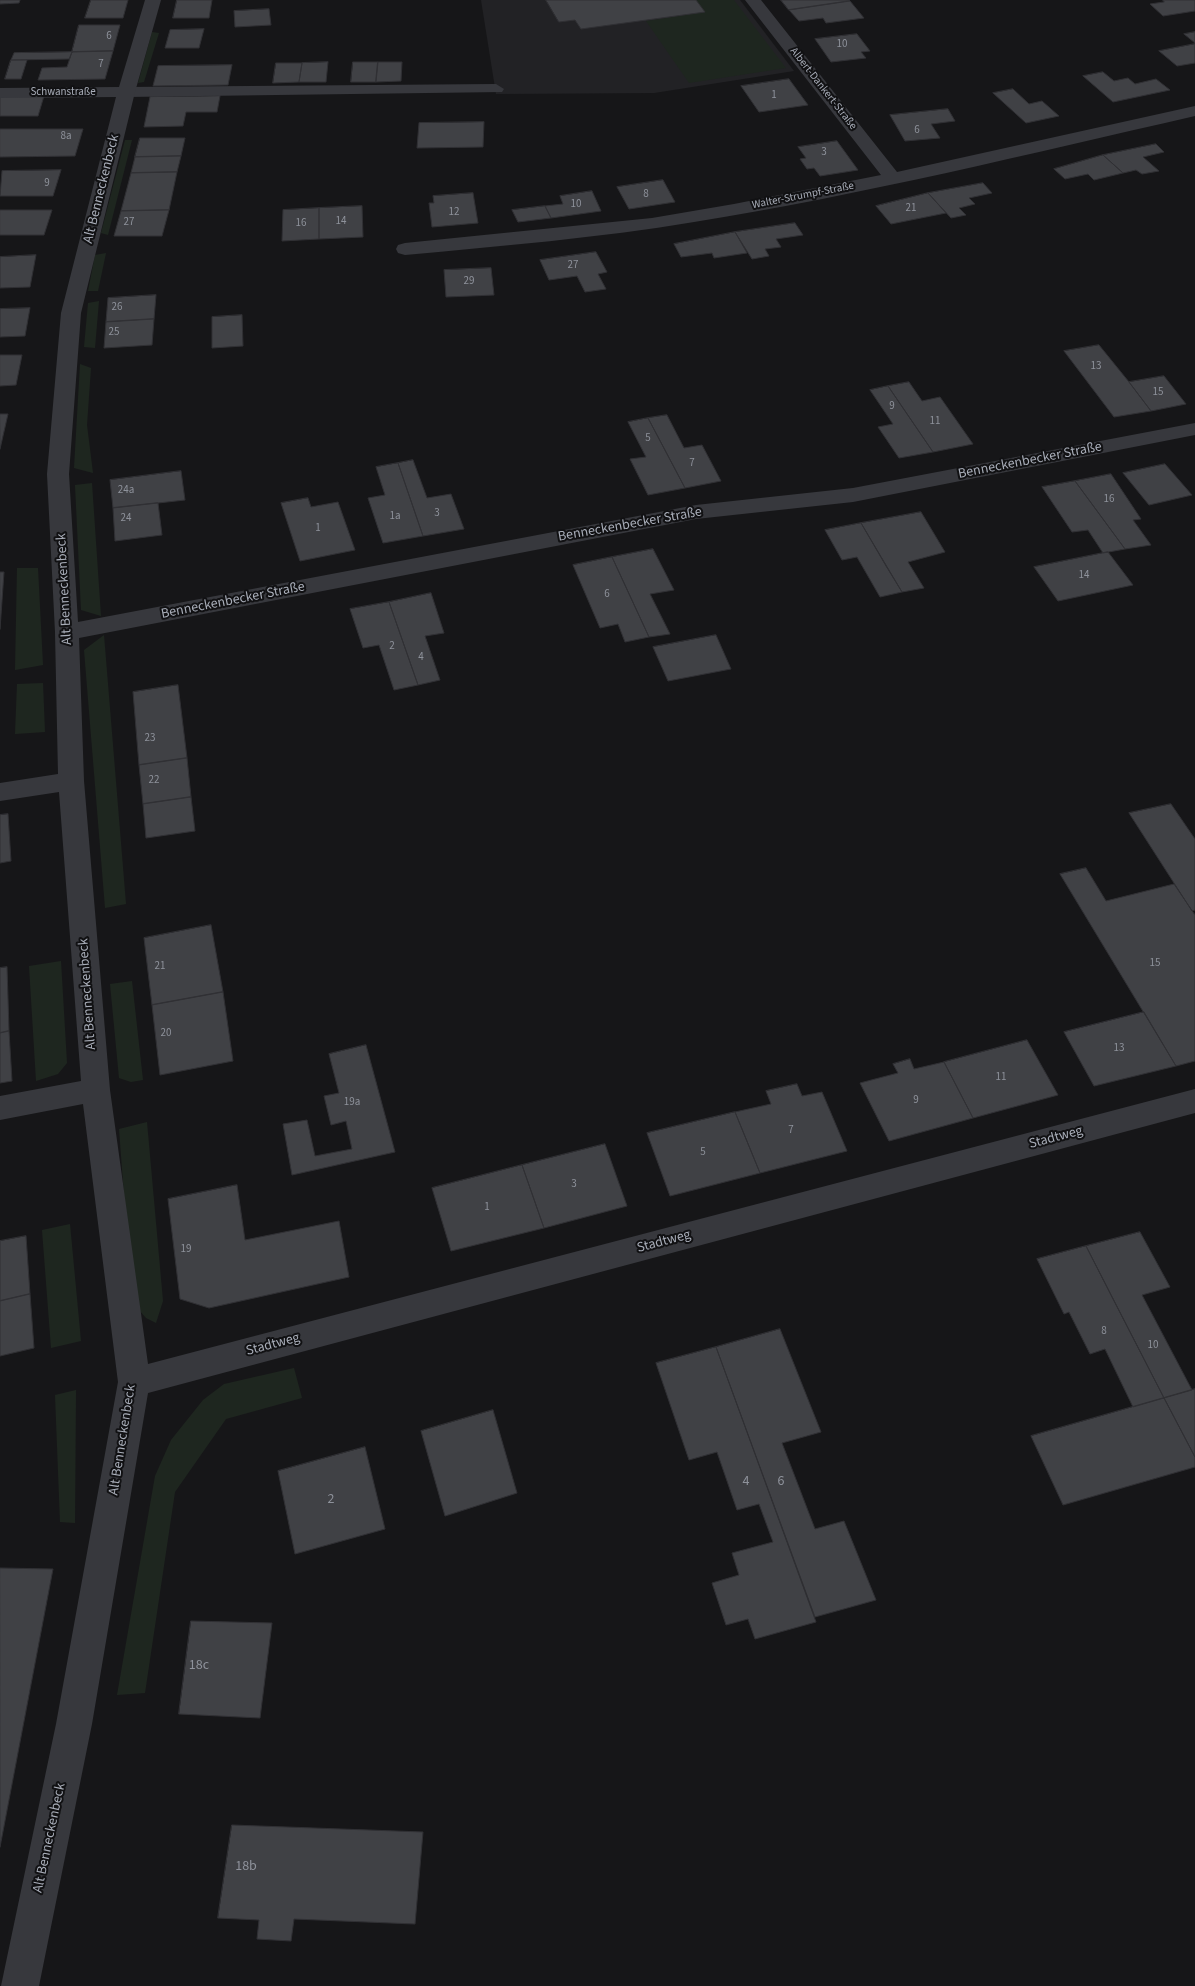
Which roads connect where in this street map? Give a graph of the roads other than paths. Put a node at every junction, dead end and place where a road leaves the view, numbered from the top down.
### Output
1 (153, 0) edge
2 (753, 0) edge
3 (496, 90) dead end
4 (126, 92) junction
5 (0, 93) edge
6 (1195, 111) edge
7 (892, 178) junction
8 (405, 249) dead end
9 (1195, 429) edge
10 (67, 632) junction
11 (72, 781) junction
12 (0, 792) edge
13 (96, 1090) junction
14 (1195, 1101) edge
15 (0, 1108) edge
16 (134, 1382) junction
17 (20, 1986) edge

1 - 4 street, Alt Benneckenbeck
2 - 7 street, Albert-Dankert-Straße
3 - 4 lane
4 - 5 street, Schwanstraße
4 - 10 street, Alt Benneckenbeck
6 - 7 street, Walter-Strumpf-Straße
7 - 8 street, Walter-Strumpf-Straße
9 - 10 street, Benneckenbecker Straße
10 - 11 street, Alt Benneckenbeck
11 - 12 street
11 - 13 street, Alt Benneckenbeck
13 - 15 street
13 - 16 street, Alt Benneckenbeck
14 - 16 street, Stadtweg
16 - 17 street, Alt Benneckenbeck

